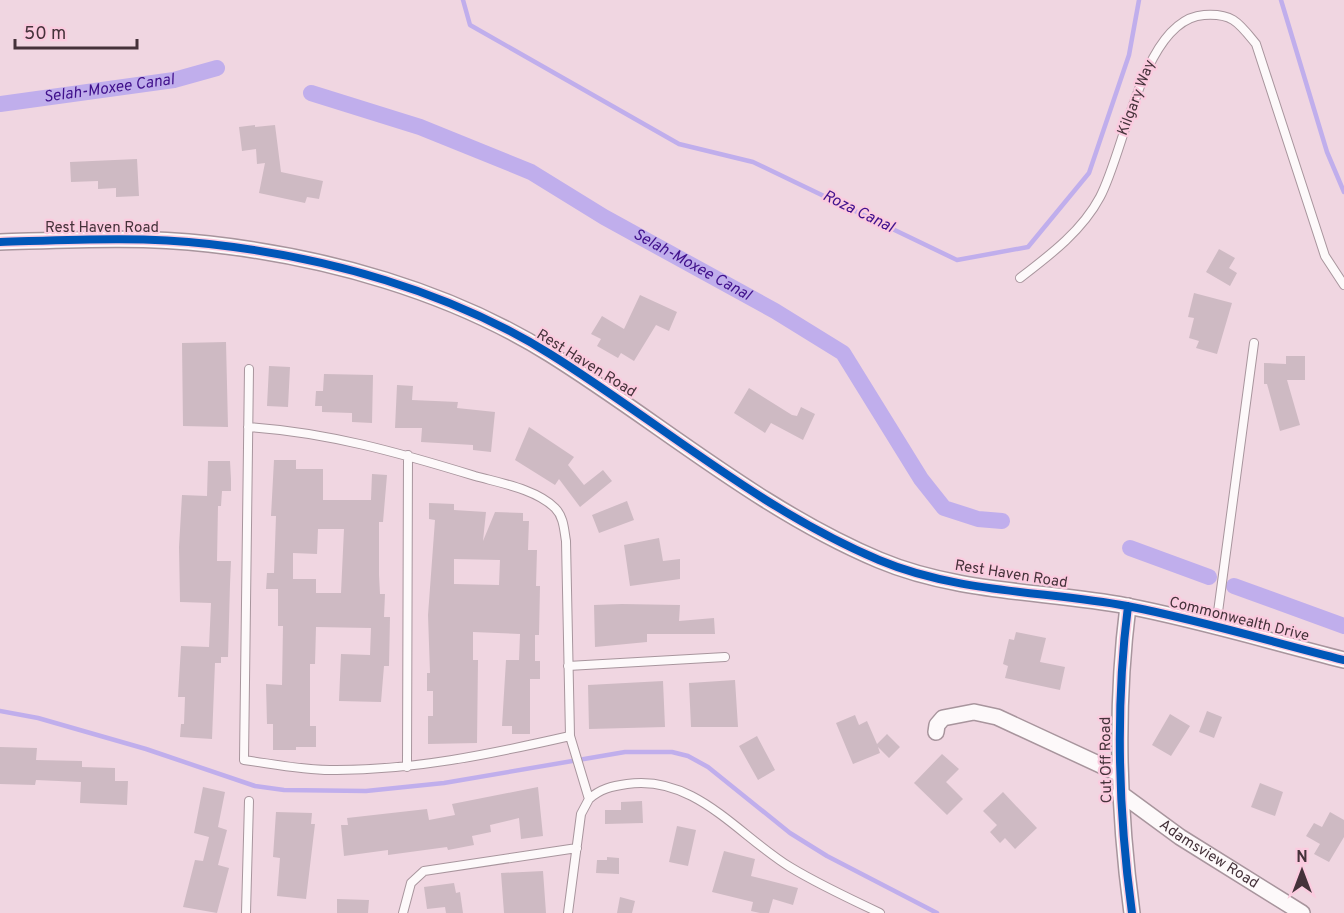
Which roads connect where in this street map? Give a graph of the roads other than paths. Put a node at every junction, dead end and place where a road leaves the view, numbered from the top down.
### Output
1 (0, 242) edge
2 (1020, 278) dead end
3 (1344, 285) edge
4 (1254, 343) dead end
5 (249, 369) dead end
6 (248, 427) junction
7 (408, 455) junction
8 (1128, 606) junction
9 (1215, 628) junction
10 (725, 657) dead end
11 (1344, 660) edge
12 (568, 666) junction
13 (936, 732) dead end
14 (570, 736) junction
15 (407, 767) junction
16 (1120, 774) junction
17 (1120, 793) junction
18 (589, 798) junction
19 (249, 801) dead end
20 (577, 848) junction
21 (246, 913) edge
22 (403, 913) edge
23 (568, 913) edge
24 (880, 913) edge
25 (1132, 913) edge
26 (1302, 913) edge

1 - 8 street, Rest Haven Road
2 - 3 lane, Kilgary Way
4 - 9 lane
5 - 6 lane
6 - 7 lane
6 - 15 lane
7 - 12 lane
7 - 15 lane
8 - 9 street, Commonwealth Drive
8 - 16 street, Cut Off Road
9 - 11 street, Commonwealth Drive
10 - 12 lane
12 - 14 lane
13 - 16 street
14 - 15 lane
14 - 18 lane
16 - 17 street, Cut Off Road
17 - 25 street, Cut Off Road
17 - 26 street, Adamsview Road
18 - 20 lane
18 - 24 lane
19 - 21 lane
20 - 22 lane
20 - 23 lane

